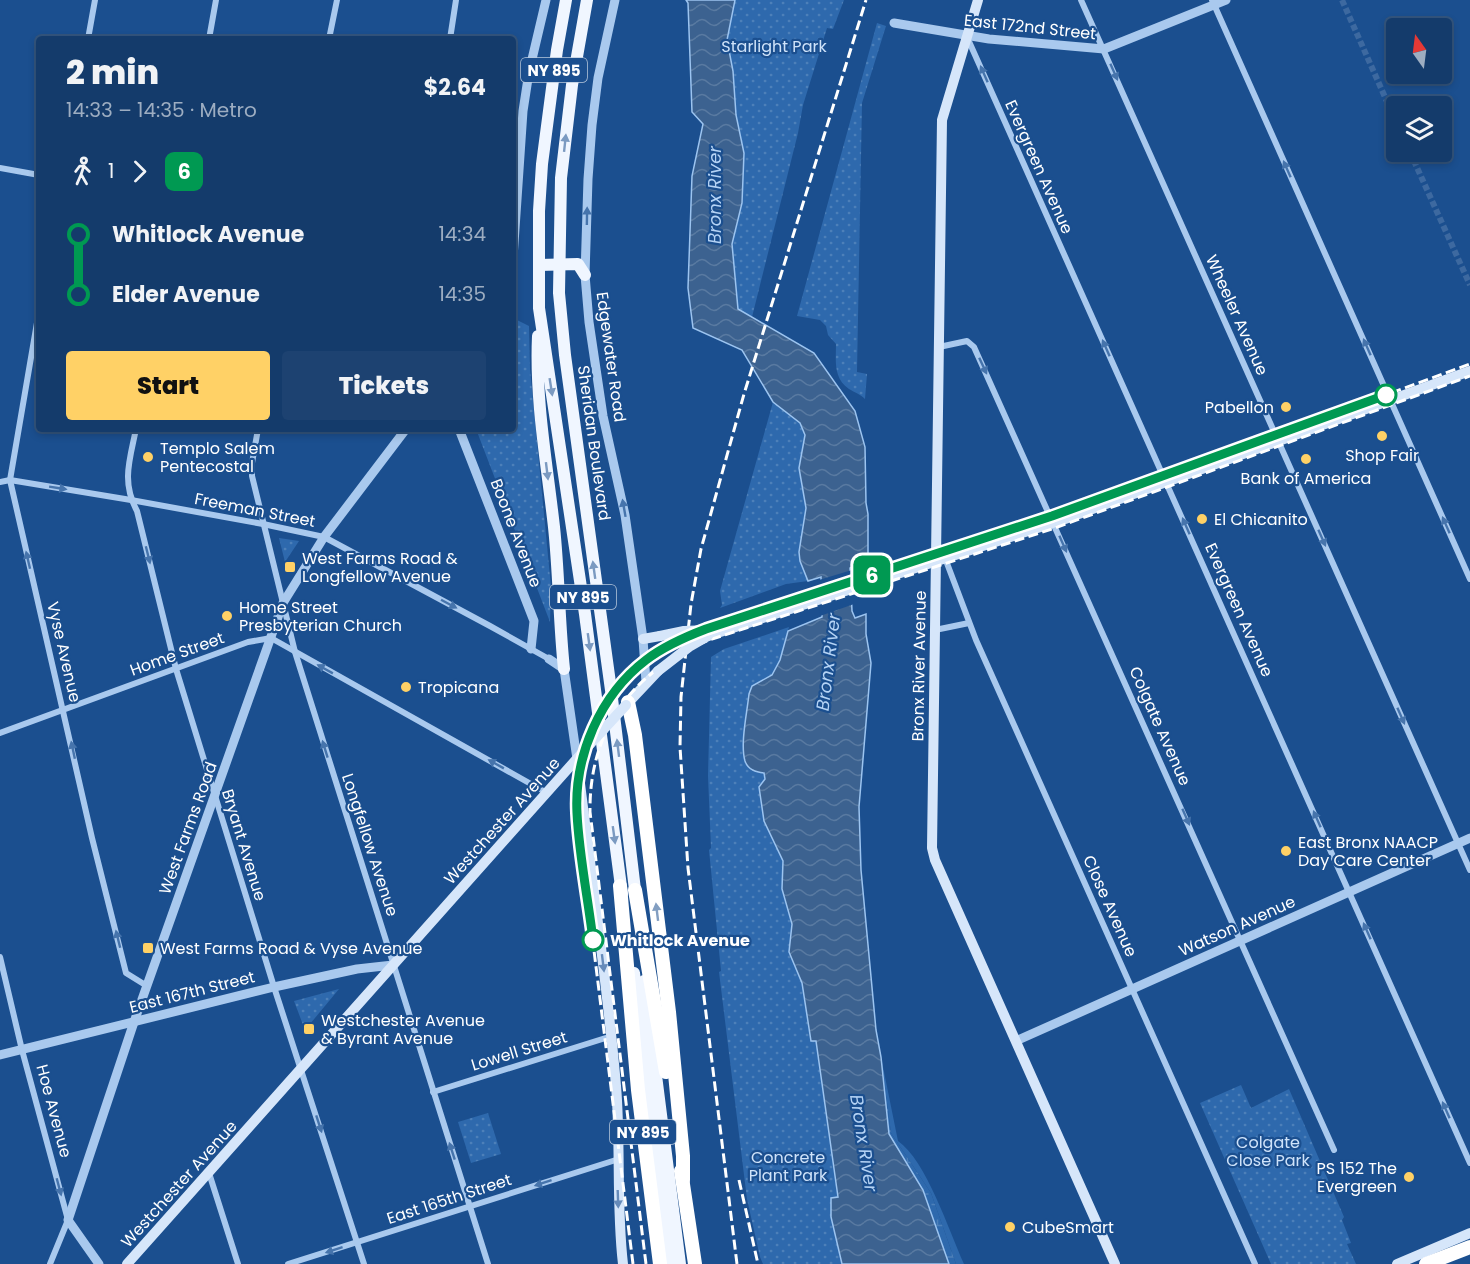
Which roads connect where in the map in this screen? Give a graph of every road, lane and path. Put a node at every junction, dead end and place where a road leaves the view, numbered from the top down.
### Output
1 (95, 0) edge
2 (216, 0) edge
3 (337, 0) edge
4 (456, 0) edge
5 (546, 0) edge
6 (566, 0) edge
7 (587, 0) edge
8 (615, 0) edge
9 (978, 0) edge
10 (1082, 0) edge
11 (1226, 0) edge
12 (1213, 3) edge
13 (894, 23) dead end
14 (89, 36) edge
15 (210, 36) edge
16 (330, 36) edge
17 (450, 36) edge
18 (967, 36) junction
19 (1104, 49) junction
20 (0, 168) edge
21 (36, 174) edge
22 (516, 215) edge
23 (559, 264) junction
24 (539, 265) junction
25 (585, 274) junction
26 (539, 308) junction
27 (36, 328) edge
28 (939, 347) junction
29 (1470, 371) edge
30 (1390, 400) junction
31 (135, 432) edge
32 (257, 432) edge
33 (404, 432) edge
34 (460, 432) edge
35 (1278, 441) junction
36 (10, 480) junction
37 (0, 482) edge
38 (1166, 482) junction
39 (131, 500) junction
40 (1054, 522) junction
41 (263, 524) junction
42 (324, 537) junction
43 (940, 559) junction
44 (1470, 579) edge
45 (282, 603) junction
46 (969, 623) junction
47 (935, 630) junction
48 (708, 633) junction
49 (272, 638) junction
50 (643, 639) junction
51 (531, 649) junction
52 (295, 652) junction
53 (549, 659) joint
54 (176, 669) junction
55 (564, 669) junction
56 (646, 682) junction
57 (627, 703) junction
58 (64, 710) junction
59 (0, 733) edge
60 (577, 759) junction
61 (547, 793) junction
62 (215, 797) junction
63 (1470, 838) edge
64 (1458, 843) junction
65 (1470, 870) edge
66 (620, 886) junction
67 (635, 890) junction
68 (1349, 892) junction
69 (1241, 940) junction
70 (0, 957) edge
71 (393, 965) junction
72 (147, 986) junction
73 (274, 987) junction
74 (1132, 989) junction
75 (134, 1022) junction
76 (612, 1036) junction
77 (1016, 1041) junction
78 (22, 1050) junction
79 (0, 1055) edge
80 (301, 1068) junction
81 (433, 1092) junction
82 (1334, 1150) dead end
83 (619, 1159) junction
84 (1470, 1163) edge
85 (208, 1173) junction
86 (683, 1180) junction
87 (470, 1206) junction
88 (68, 1220) junction
89 (1470, 1233) edge
90 (357, 1242) junction
91 (1470, 1247) edge
92 (50, 1264) edge
93 (99, 1264) edge
94 (127, 1264) edge
95 (238, 1264) edge
96 (288, 1264) edge
97 (364, 1264) edge
98 (488, 1264) edge
99 (623, 1264) edge
100 (660, 1264) edge
101 (669, 1264) edge
102 (680, 1264) edge
103 (695, 1264) edge
104 (1115, 1264) edge
105 (1255, 1264) edge
106 (1397, 1264) edge
107 (1425, 1264) edge

1 - 14 street
2 - 15 street
3 - 16 street
4 - 17 street
5 - 22 street
6 - 24 main road, Sheridan Boulevard / NY 895
23 -> 7 main road, Sheridan Boulevard / NY 895
25 -> 8 street, Edgewater Road
9 - 18 main road, Bronx River Avenue
10 - 19 street, Wheeler Avenue
11 - 12 street, East 172nd Street
12 - 19 street, East 172nd Street
30 -> 12 street
13 - 18 street, East 172nd Street
18 - 19 street, East 172nd Street
18 - 28 main road, Bronx River Avenue
38 -> 18 street, Evergreen Avenue
19 -> 35 street, Wheeler Avenue
20 - 21 street
23 - 24 main road
23 - 25 main road
67 -> 23 main road, Sheridan Boulevard / NY 895
24 - 26 main road, Sheridan Boulevard / NY 895
50 -> 25 street, Edgewater Road
26 -> 55 main road
26 -> 66 main road, Sheridan Boulevard / NY 895
27 - 36 street, Vyse Avenue
28 -> 40 street, Colgate Avenue
28 - 43 main road, Bronx River Avenue
29 - 30 main road
30 - 35 main road
44 -> 30 street
31 - 39 street, Bryant Avenue
32 - 41 street, Longfellow Avenue
33 - 42 street, West Farms Road
34 - 51 street, Boone Avenue
35 - 38 main road
35 -> 64 street, Wheeler Avenue
36 - 37 street, Freeman Street
36 -> 39 street, Freeman Street
58 -> 36 street, Vyse Avenue
38 - 40 main road
68 -> 38 street, Evergreen Avenue
39 - 41 street, Freeman Street
39 -> 54 street, Bryant Avenue
40 - 43 main road
40 -> 69 street, Colgate Avenue
41 - 42 street, Freeman Street
41 - 45 street, Longfellow Avenue
42 - 45 street, West Farms Road
42 -> 51 street, Freeman Street
43 - 46 street, Close Avenue
43 - 47 main road, Bronx River Avenue
43 - 48 main road
45 - 49 street, West Farms Road
45 - 52 street, Longfellow Avenue
46 - 47 street
46 - 74 street, Close Avenue
47 - 77 main road, Bronx River Avenue
48 - 50 main road, bridge
48 - 56 main road, Westchester Avenue, bridge
49 - 52 street
49 - 54 street, Home Street
49 - 62 street, West Farms Road
50 - 56 street, Edgewater Road
51 - 53 street, Freeman Street
61 -> 52 street
71 -> 52 street, Longfellow Avenue
53 - 55 street
54 - 58 street, Home Street
54 - 62 street, Bryant Avenue
55 - 60 street
56 - 57 main road, Westchester Avenue
57 - 60 main road, Westchester Avenue, bridge
86 -> 57 highway
58 - 59 street, Home Street
72 -> 58 street, Vyse Avenue
60 - 61 main road, Westchester Avenue
60 -> 76 main road
61 - 71 main road, Westchester Avenue
62 - 72 street, West Farms Road
62 - 73 street, Bryant Avenue
63 - 64 street, Watson Avenue
64 - 65 street, Wheeler Avenue
64 - 68 street, Watson Avenue
66 - 100 highway, NY 895
66 - 101 main road, Sheridan Boulevard
67 - 86 highway, NY 895
67 - 102 main road, Sheridan Boulevard
68 - 69 street, Watson Avenue
84 -> 68 street, Evergreen Avenue
69 - 74 street, Watson Avenue
69 - 82 street, Colgate Avenue
70 - 78 street, Hoe Avenue
71 - 73 street, East 167th Street
71 - 80 main road, Westchester Avenue
71 - 81 street, Longfellow Avenue
72 - 75 street, West Farms Road
73 - 75 street, East 167th Street
73 - 80 street, Bryant Avenue
74 - 77 street, Watson Avenue
74 - 105 street, Close Avenue
75 - 78 street, East 167th Street
75 - 88 street, West Farms Road
76 - 81 street, Lowell Street
76 - 83 main road
77 - 104 main road, Bronx River Avenue
78 - 79 street, East 167th Street
78 -> 88 street, Hoe Avenue
80 - 85 main road, Westchester Avenue
80 -> 90 street, Bryant Avenue
87 -> 81 street, Longfellow Avenue
83 -> 87 street, East 165th Street
83 -> 99 main road
85 - 94 main road, Westchester Avenue
85 - 95 street
86 - 103 highway, NY 895
87 - 90 street, East 165th Street
87 - 98 street, Longfellow Avenue
88 - 92 street, West Farms Road
88 - 93 street, Hoe Avenue
89 - 106 main road
90 -> 96 street, East 165th Street
90 - 97 street, Bryant Avenue
91 - 107 highway

